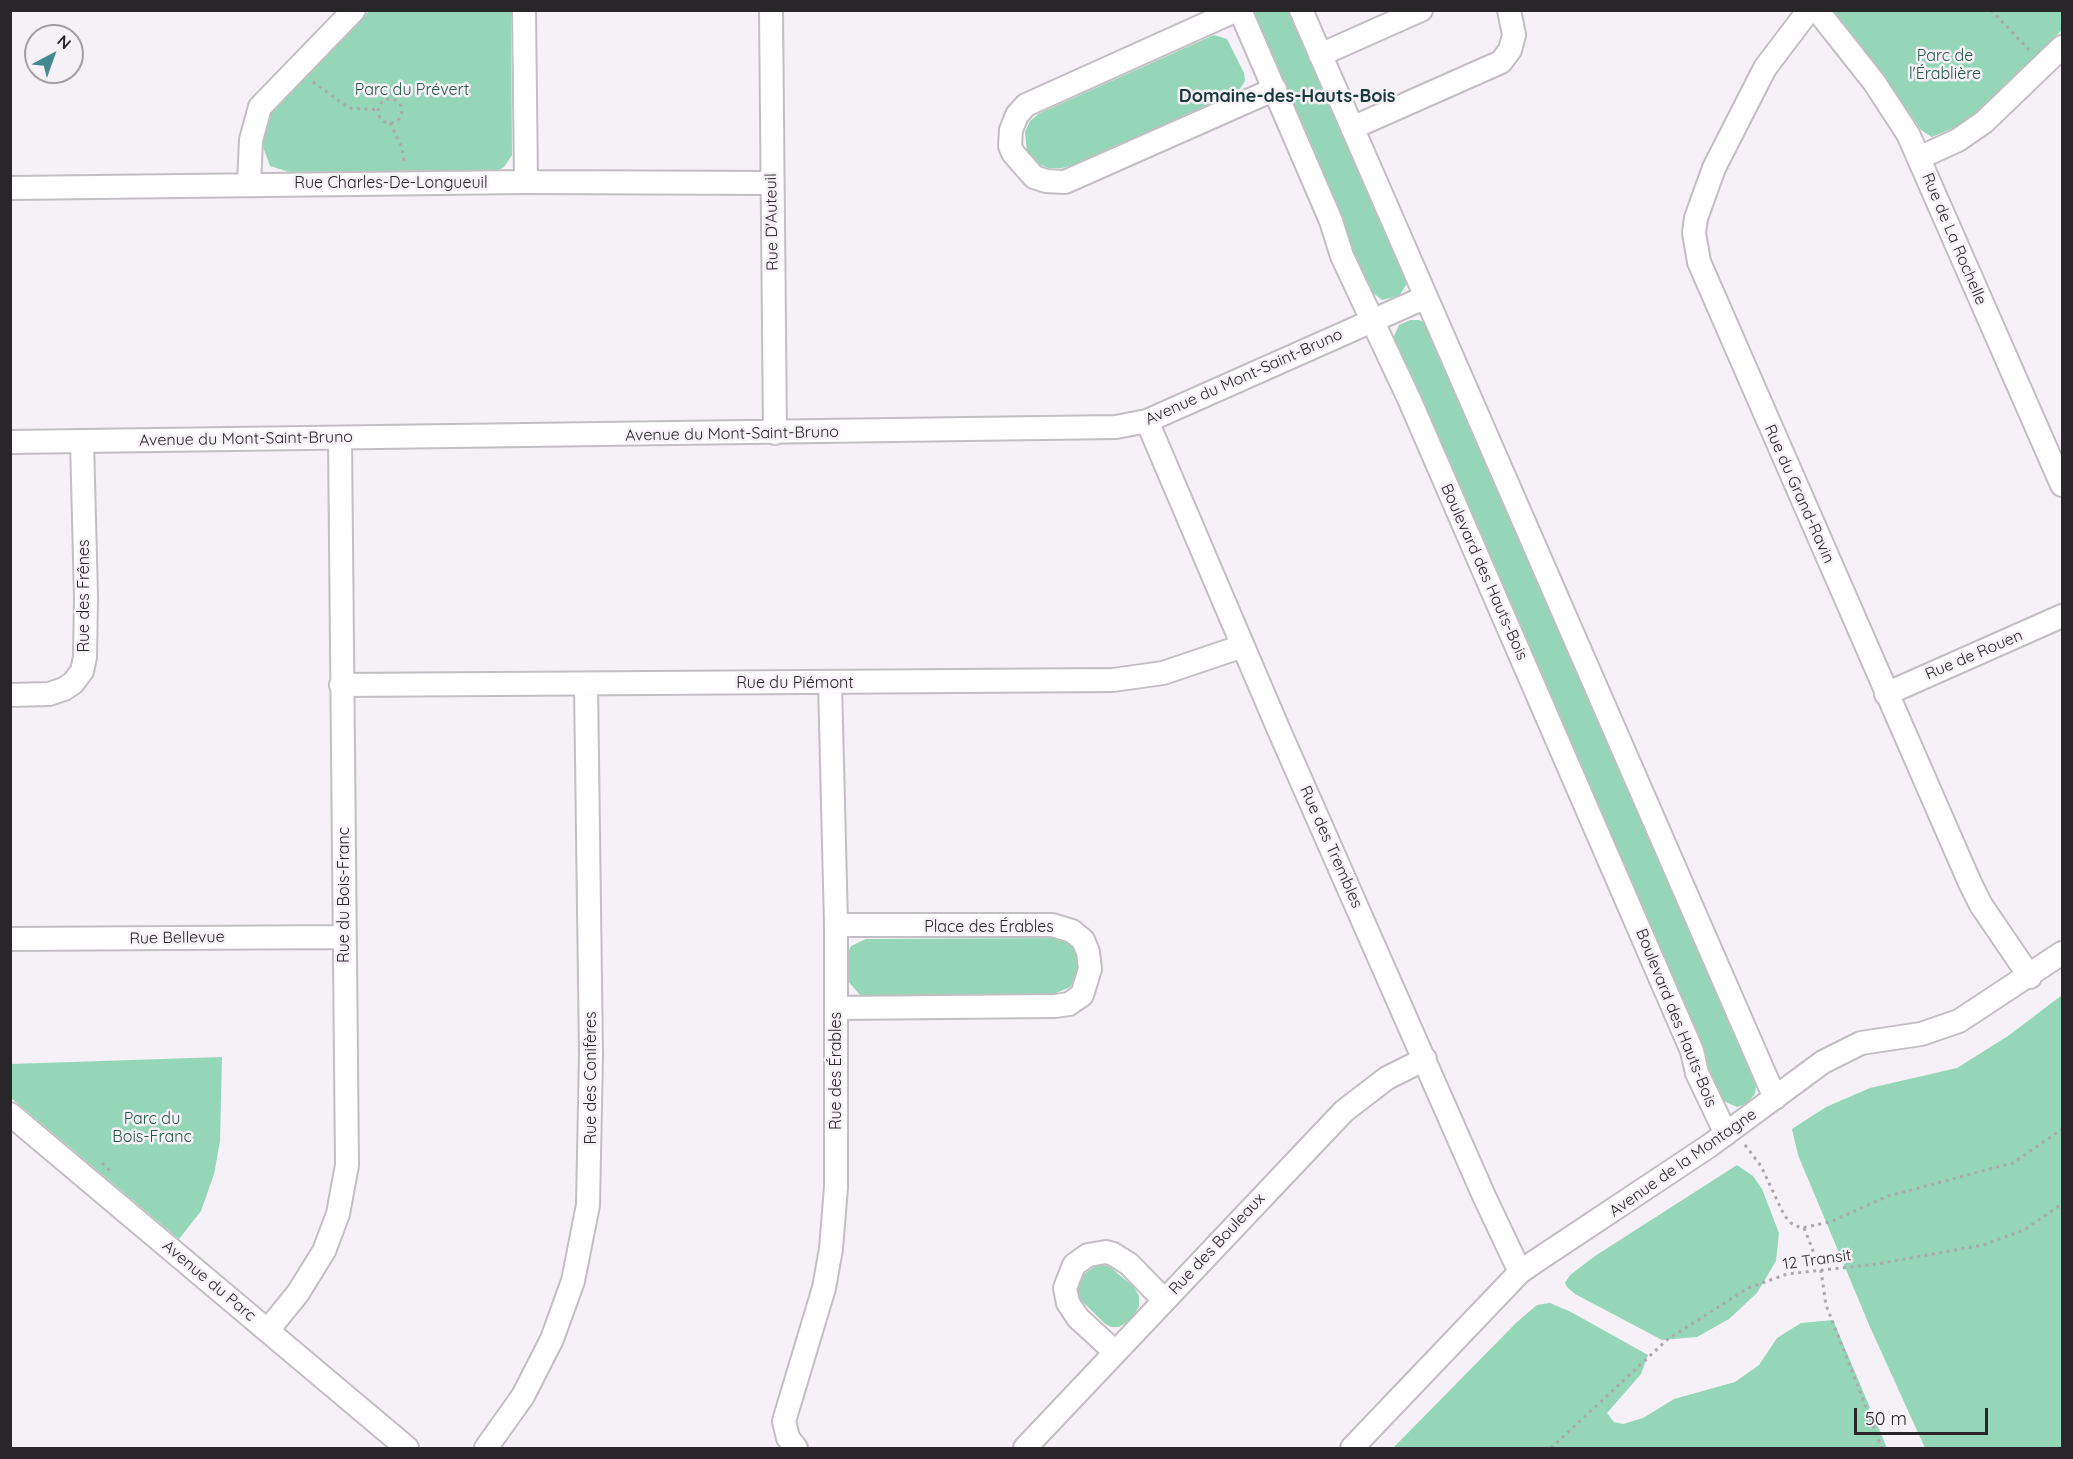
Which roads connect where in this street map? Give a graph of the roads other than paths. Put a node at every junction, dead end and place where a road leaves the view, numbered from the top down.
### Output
1 (354, 10) edge
2 (524, 10) edge
3 (771, 10) edge
4 (1239, 10) edge
5 (1301, 10) edge
6 (1421, 10) edge
7 (1509, 10) edge
8 (1809, 10) edge
9 (1817, 10) edge
10 (2062, 47) edge
11 (1320, 56) junction
12 (1275, 89) junction
13 (1352, 128) junction
14 (1919, 158) junction
15 (526, 182) junction
16 (772, 183) junction
17 (249, 184) junction
18 (10, 188) edge
19 (1426, 297) junction
20 (1371, 322) junction
21 (1147, 421) junction
22 (775, 433) junction
23 (340, 438) junction
24 (82, 441) junction
25 (10, 442) edge
26 (2062, 484) edge
27 (2062, 616) edge
28 (1243, 646) junction
29 (830, 682) junction
30 (586, 684) junction
31 (341, 685) junction
32 (1886, 693) junction
33 (10, 695) edge
34 (836, 925) junction
35 (344, 937) junction
36 (10, 939) edge
37 (2062, 953) edge
38 (2030, 976) junction
39 (836, 1008) junction
40 (1425, 1059) junction
41 (1775, 1098) junction
42 (10, 1114) edge
43 (1726, 1134) junction
44 (1520, 1272) junction
45 (1164, 1300) junction
46 (268, 1330) junction
47 (1115, 1352) junction
48 (407, 1449) edge
49 (486, 1449) edge
50 (796, 1449) edge
51 (1024, 1449) edge
52 (1352, 1449) edge

1 - 17 street
2 - 15 street
3 - 16 street, Rue D'Auteuil
4 - 12 street, Boulevard des Hauts-Bois
4 - 12 street
5 - 11 street
6 - 11 street
7 - 13 street
8 - 32 street, Rue du Grand-Ravin
9 - 14 street, Rue de La Rochelle
10 - 14 street
11 - 13 street
12 - 20 street, Boulevard des Hauts-Bois
13 - 19 street
14 - 26 street, Rue de La Rochelle
15 - 16 street, Rue Charles-De-Longueuil
15 - 17 street, Rue Charles-De-Longueuil
16 - 22 street, Rue D'Auteuil
17 - 18 street, Rue Charles-De-Longueuil
19 - 20 street, Avenue du Mont-Saint-Bruno
19 - 41 street
20 - 21 street, Avenue du Mont-Saint-Bruno
20 - 43 street, Boulevard des Hauts-Bois
21 - 22 street, Avenue du Mont-Saint-Bruno
21 - 28 street, Rue des Trembles
22 - 23 street, Avenue du Mont-Saint-Bruno
23 - 24 street, Avenue du Mont-Saint-Bruno
23 - 31 street, Rue du Bois-Franc
24 - 25 street, Avenue du Mont-Saint-Bruno
24 - 33 street, Rue des Frênes
27 - 32 street, Rue de Rouen
28 - 29 street, Rue du Piémont
28 - 40 street, Rue des Trembles
29 - 30 street, Rue du Piémont
29 - 34 street, Rue des Érables
30 - 31 street, Rue du Piémont
30 - 49 street, Rue des Conifères
31 - 35 street, Rue du Bois-Franc
32 - 38 street, Rue du Grand-Ravin
34 - 39 street, Rue des Érables
34 - 39 street, Place des Érables
35 - 36 street, Rue Bellevue
35 - 46 street, Rue du Bois-Franc
37 - 38 street, Avenue de la Montagne
38 - 41 street, Avenue de la Montagne
39 - 50 street, Rue des Érables
40 - 44 street, Rue des Trembles
40 - 45 street, Rue des Bouleaux
41 - 43 street, Avenue de la Montagne
42 - 46 street, Avenue du Parc
43 - 44 street, Avenue de la Montagne
44 - 52 street, Avenue de la Montagne
45 - 47 street, Rue des Bouleaux
45 - 47 street
46 - 48 street, Avenue du Parc
47 - 51 street, Rue des Bouleaux

